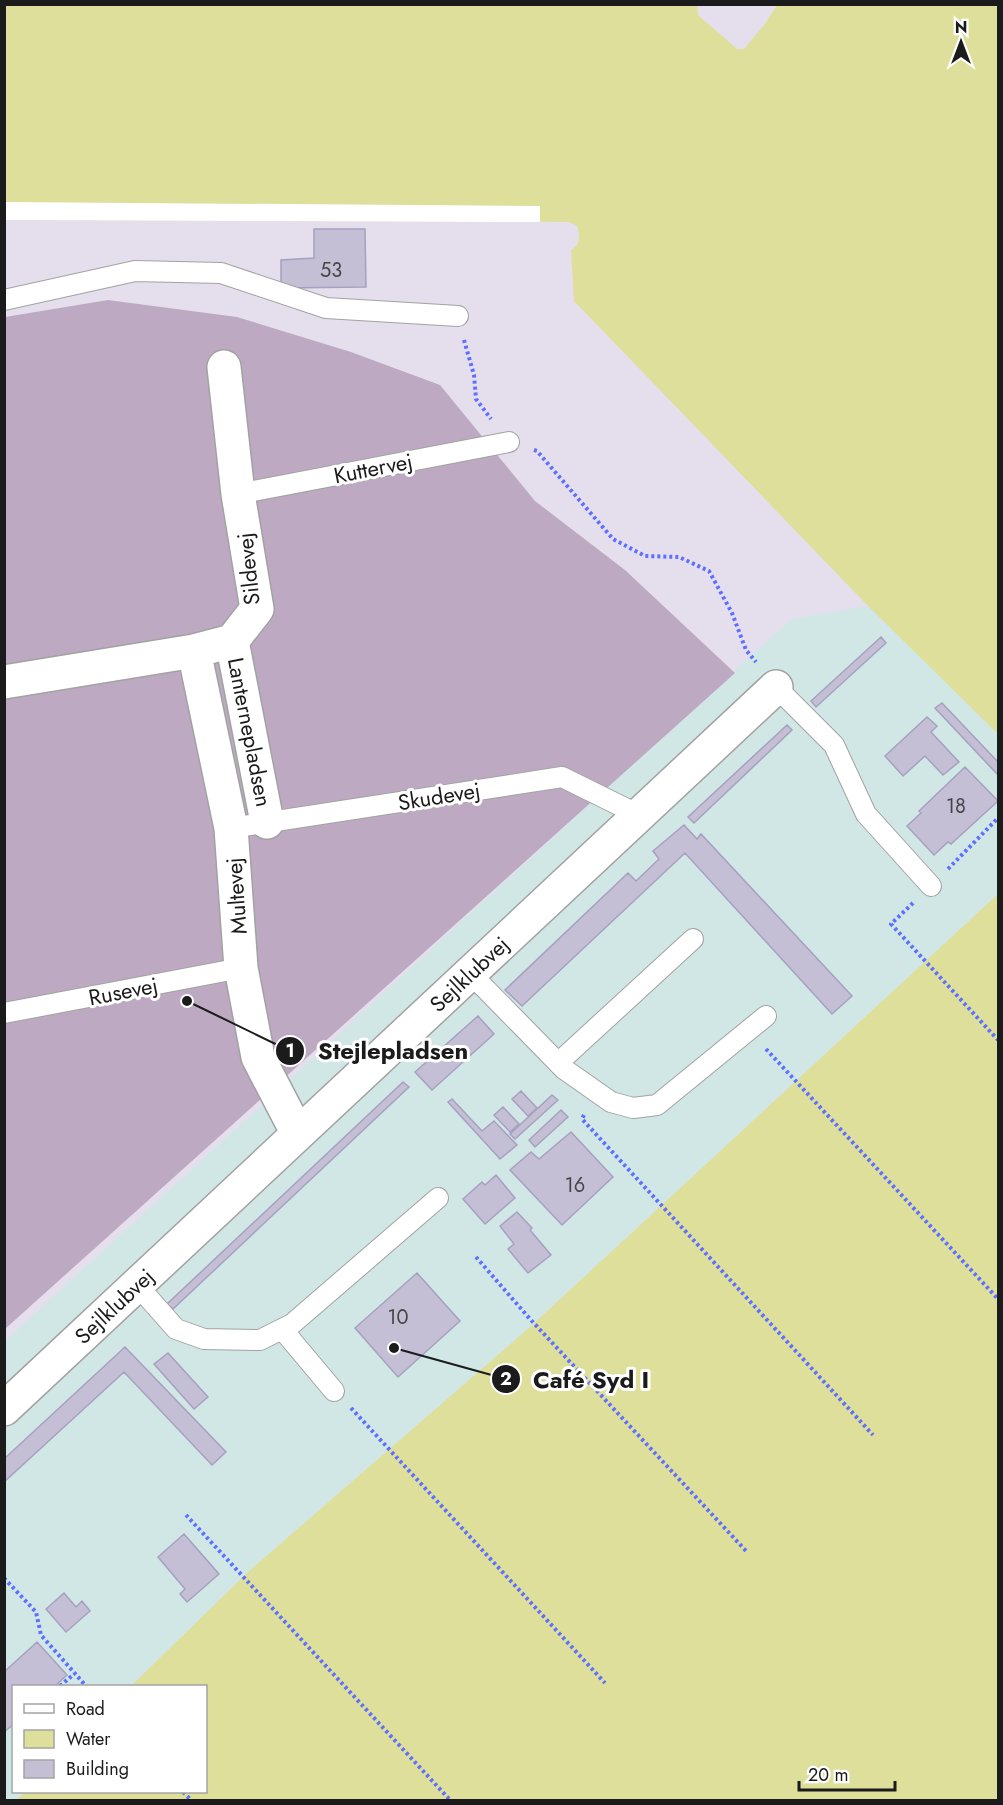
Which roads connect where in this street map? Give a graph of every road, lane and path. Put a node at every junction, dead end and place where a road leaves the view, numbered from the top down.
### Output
1 (4, 300) edge
2 (458, 316) joint
3 (224, 367) dead end
4 (509, 442) junction
5 (237, 494) junction
6 (232, 641) junction
7 (194, 651) junction
8 (4, 682) edge
9 (776, 687) junction
10 (639, 815) junction
11 (267, 822) junction
12 (231, 828) junction
13 (931, 886) dead end
14 (693, 939) dead end
15 (925, 961) dead end
16 (241, 968) junction
17 (470, 973) junction
18 (4, 1013) edge
19 (766, 1016) dead end
20 (749, 1030) junction
21 (999, 1040) edge
22 (558, 1063) junction
23 (596, 1091) junction
24 (298, 1134) junction
25 (438, 1198) dead end
26 (476, 1257) dead end
27 (137, 1284) junction
28 (999, 1299) edge
29 (282, 1329) junction
30 (334, 1391) joint
31 (4, 1409) edge
32 (873, 1435) dead end
33 (186, 1515) dead end
34 (747, 1552) dead end
35 (4, 1578) edge
36 (74, 1674) junction
37 (605, 1683) dead end
38 (61, 1685) edge
39 (85, 1685) edge
40 (450, 1800) edge

1 - 2 lane
2 - 4 path
3 - 5 street, Sildevej
4 - 5 lane, Kuttervej
4 - 9 path
5 - 6 street, Sildevej
6 - 7 street
6 - 11 street, Lanternepladsen
7 - 8 street
7 - 12 street, Multevej
9 - 10 street, Sejlklubvej
9 - 13 lane
10 - 11 lane, Skudevej
10 - 17 street, Sejlklubvej
11 - 12 lane, Skudevej
12 - 16 street, Multevej
14 - 22 lane
15 - 21 path
16 - 18 lane, Rusevej
16 - 24 street, Multevej
17 - 22 lane
17 - 24 street, Sejlklubvej
19 - 20 lane
20 - 23 lane
20 - 28 path
22 - 23 lane
23 - 32 path
24 - 27 street, Sejlklubvej
25 - 29 lane
26 - 34 path
27 - 29 lane
27 - 31 street, Sejlklubvej
29 - 30 lane
30 - 37 path
33 - 40 path
35 - 36 path
36 - 38 path
36 - 39 path

